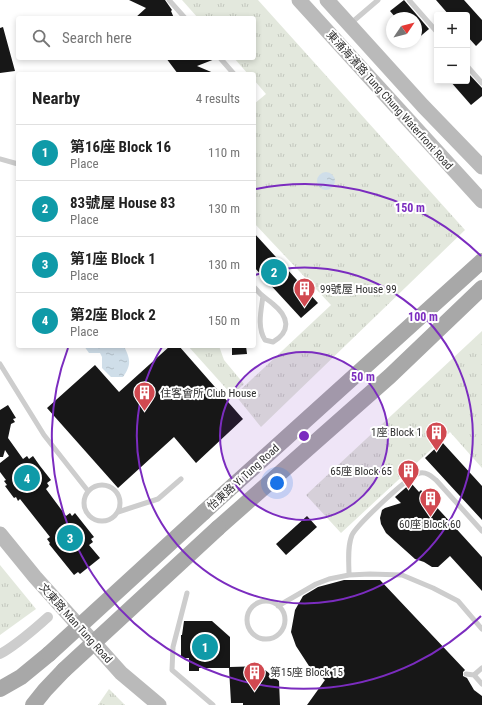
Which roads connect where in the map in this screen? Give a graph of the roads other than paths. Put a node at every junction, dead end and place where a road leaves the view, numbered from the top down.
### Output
1 (169, 0) edge
2 (299, 0) edge
3 (327, 0) edge
4 (378, 0) edge
5 (409, 0) edge
6 (183, 16) edge
7 (349, 25) junction
8 (434, 29) edge
9 (222, 60) edge
10 (470, 69) edge
11 (232, 72) edge
12 (482, 83) edge
13 (0, 159) edge
14 (16, 163) edge
15 (482, 167) edge
16 (482, 201) edge
17 (482, 261) edge
18 (482, 288) edge
19 (256, 289) edge
20 (263, 296) junction
21 (0, 364) edge
22 (181, 480) dead end
23 (88, 491) junction
24 (118, 512) junction
25 (482, 531) edge
26 (0, 534) edge
27 (349, 575) junction
28 (186, 592) dead end
29 (278, 606) junction
30 (48, 617) dead end
31 (482, 629) edge
32 (0, 654) edge
33 (482, 668) edge
34 (466, 674) dead end
35 (474, 675) junction
36 (482, 684) edge
37 (0, 689) edge
38 (33, 705) edge
39 (159, 705) edge
40 (213, 705) edge

1 - 6 lane
2 - 16 main road, 東涌海濱路 Tung Chung Waterfront Road
3 - 7 main road, 東涌海濱路 Tung Chung Waterfront Road
4 - 7 lane
5 - 8 lane
7 - 15 main road, 東涌海濱路 Tung Chung Waterfront Road
9 - 11 lane
10 - 12 lane
13 - 14 lane
17 - 37 main road, 怡東路 Yi Tung Road, bridge
18 - 38 main road, 怡東路 Yi Tung Road, bridge
19 - 20 lane
20 - 20 lane
21 - 23 lane
22 - 24 lane
23 - 24 lane
23 - 24 lane
25 - 27 lane
26 - 39 main road, 文東路 Man Tung Road
27 - 29 lane
27 - 31 lane
28 - 40 lane
29 - 29 lane
30 - 32 street
33 - 35 lane
34 - 35 lane
35 - 36 lane

